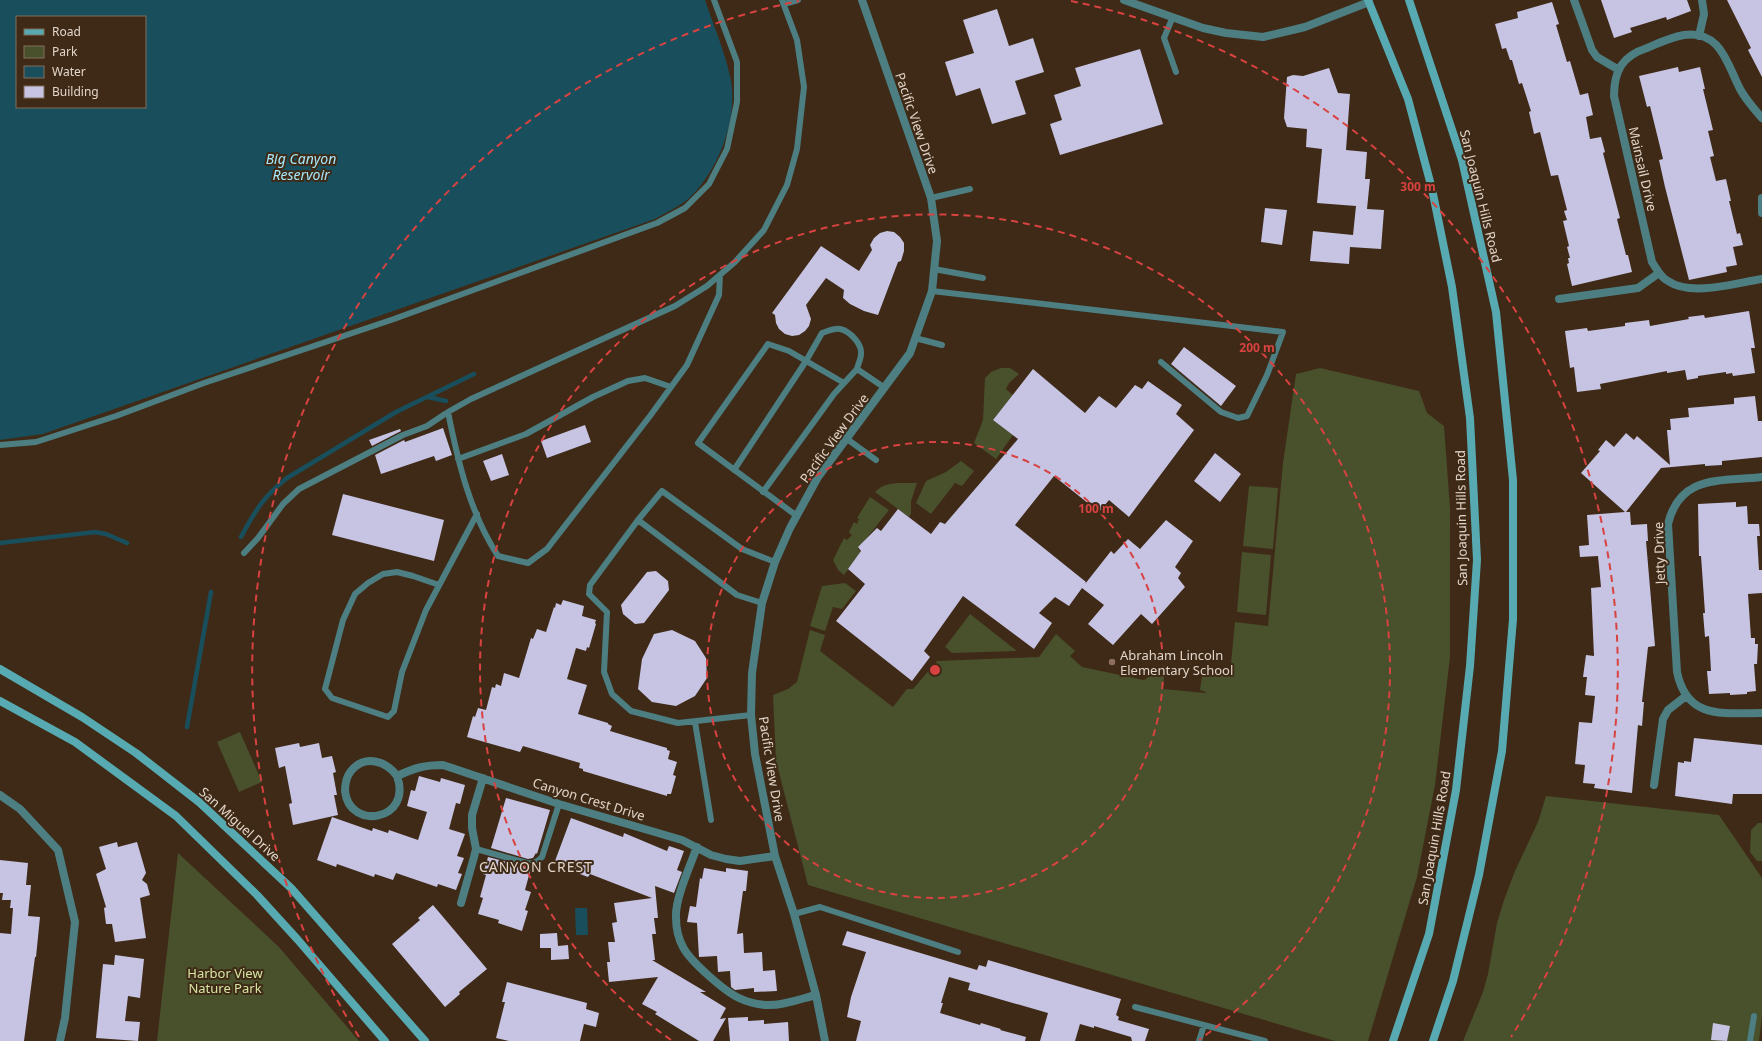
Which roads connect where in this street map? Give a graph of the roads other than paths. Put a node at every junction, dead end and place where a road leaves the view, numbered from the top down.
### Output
1 (714, 0) edge
2 (798, 0) edge
3 (862, 0) edge
4 (1124, 0) edge
5 (1409, 0) edge
6 (1574, 0) edge
7 (1702, 0) edge
8 (1370, 1) edge
9 (783, 2) edge
10 (1172, 19) junction
11 (1699, 36) junction
12 (1619, 70) junction
13 (1176, 72) dead end
14 (1762, 118) edge
15 (970, 189) dead end
16 (930, 198) junction
17 (1762, 198) edge
18 (1762, 213) edge
19 (934, 269) junction
20 (1659, 273) junction
21 (720, 275) junction
22 (983, 278) dead end
23 (1762, 278) edge
24 (932, 291) junction
25 (1559, 299) dead end
26 (915, 338) junction
27 (942, 346) dead end
28 (806, 361) junction
29 (1161, 362) dead end
30 (857, 369) junction
31 (844, 383) junction
32 (671, 387) junction
33 (885, 388) junction
34 (448, 412) junction
35 (847, 439) junction
36 (0, 445) edge
37 (458, 459) junction
38 (876, 460) dead end
39 (734, 470) junction
40 (1762, 477) edge
41 (763, 492) junction
42 (477, 514) junction
43 (796, 516) junction
44 (638, 520) junction
45 (244, 553) dead end
46 (776, 562) junction
47 (439, 585) junction
48 (762, 603) junction
49 (0, 669) edge
50 (1686, 696) junction
51 (0, 701) edge
52 (1762, 714) edge
53 (751, 715) junction
54 (695, 722) junction
55 (397, 776) junction
56 (483, 778) junction
57 (1654, 785) dead end
58 (0, 795) edge
59 (559, 804) junction
60 (711, 820) dead end
61 (697, 847) junction
62 (476, 849) junction
63 (775, 856) junction
64 (461, 903) dead end
65 (794, 914) junction
66 (958, 952) dead end
67 (816, 995) junction
68 (1135, 1007) dead end
69 (1754, 1016) dead end
70 (1204, 1025) junction
71 (60, 1041) edge
72 (385, 1041) edge
73 (425, 1041) edge
74 (825, 1041) edge
75 (1199, 1041) edge
76 (1264, 1041) edge
77 (1394, 1041) edge
78 (1433, 1041) edge
79 (1750, 1041) edge

1 - 36 lane
2 - 9 lane
3 - 16 street, Pacific View Drive
4 - 10 street
5 - 78 main road, San Joaquin Hills Road
6 - 12 street
7 - 11 street
8 - 10 street
8 - 77 main road, San Joaquin Hills Road
9 - 21 lane
10 - 13 lane
11 - 12 street, Mainsail Drive
11 - 14 street, Mainsail Drive
12 - 20 street, Mainsail Drive
15 - 16 lane
16 - 19 street, Pacific View Drive
17 - 18 street
19 - 22 lane
19 - 24 street, Pacific View Drive
20 - 23 street, Mainsail Drive
20 - 25 street
21 - 32 lane
21 - 34 lane
24 - 26 street, Pacific View Drive
24 - 29 lane
26 - 27 lane
26 - 33 street, Pacific View Drive
28 - 30 lane
28 - 31 lane
28 - 39 lane
28 - 39 lane
30 - 31 lane
30 - 33 lane
31 - 41 lane
32 - 37 lane
32 - 42 lane
33 - 35 street, Pacific View Drive
34 - 37 lane
34 - 45 lane
35 - 38 lane
35 - 43 street, Pacific View Drive
37 - 42 lane
39 - 41 lane
40 - 50 street, Jetty Drive
41 - 43 lane
42 - 47 lane
43 - 46 street, Pacific View Drive
44 - 46 lane
44 - 48 lane
44 - 54 lane
46 - 48 street, Pacific View Drive
47 - 47 lane
48 - 53 street, Pacific View Drive
49 - 73 main road, San Miguel Drive
50 - 52 street, Jetty Drive
50 - 57 street
51 - 72 main road
53 - 54 lane
53 - 63 street, Pacific View Drive
54 - 60 lane
55 - 55 street
55 - 56 street, Canyon Crest Drive
56 - 59 street, Canyon Crest Drive
56 - 62 street
58 - 71 street
59 - 61 street, Canyon Crest Drive
59 - 62 lane
61 - 63 street, Canyon Crest Drive
61 - 67 street
62 - 64 street
63 - 65 street, Pacific View Drive
65 - 66 lane
65 - 67 street, Pacific View Drive
67 - 74 street, Pacific View Drive
68 - 70 lane
69 - 79 lane
70 - 75 lane
70 - 76 lane

